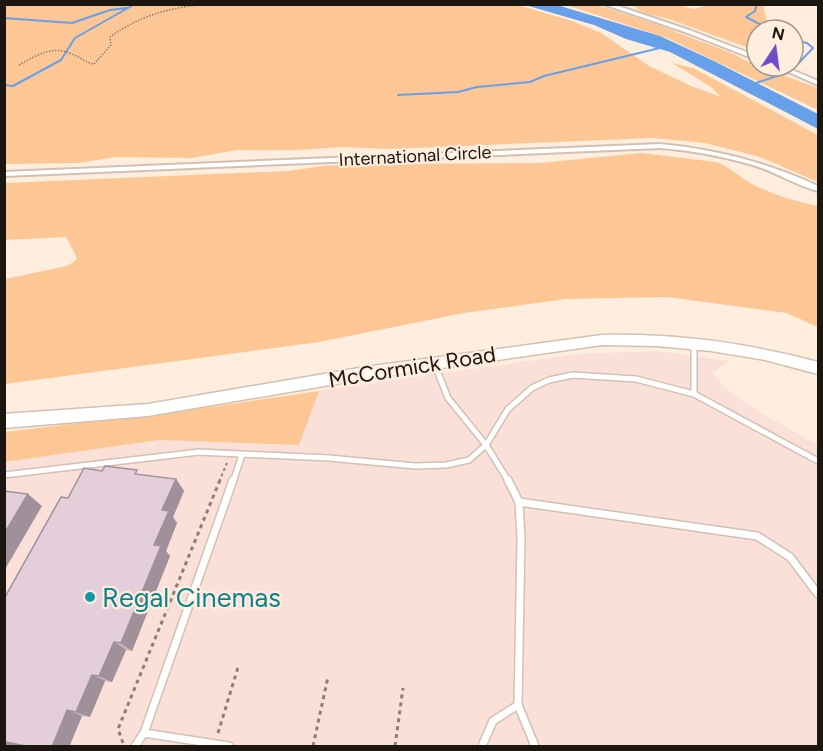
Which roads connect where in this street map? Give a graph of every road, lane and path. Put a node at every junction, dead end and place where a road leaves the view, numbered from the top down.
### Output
1 (209, 4) edge
2 (605, 4) edge
3 (745, 53) edge
4 (19, 65) dead end
5 (805, 77) edge
6 (819, 83) edge
7 (4, 174) edge
8 (819, 189) edge
9 (694, 342) junction
10 (434, 363) junction
11 (819, 368) edge
12 (694, 394) junction
13 (4, 421) edge
14 (486, 445) junction
15 (230, 454) junction
16 (242, 455) junction
17 (819, 461) edge
18 (4, 475) edge
19 (519, 502) junction
20 (819, 594) edge
21 (239, 664) dead end
22 (327, 677) dead end
23 (403, 688) dead end
24 (518, 705) junction
25 (144, 733) junction
26 (123, 743) dead end
27 (215, 744) junction
28 (135, 747) edge
29 (229, 747) edge
30 (313, 747) edge
31 (395, 747) edge
32 (482, 747) edge
33 (535, 747) edge

1 - 4 path
2 - 3 street
5 - 6 street
7 - 8 street, International Circle
9 - 10 main road, McCormick Road
9 - 11 main road, McCormick Road
9 - 12 lane
10 - 13 main road, McCormick Road
10 - 14 lane
12 - 14 lane
12 - 17 lane
14 - 16 lane
14 - 19 lane
15 - 16 lane
15 - 18 lane
15 - 26 path
16 - 25 lane
19 - 20 lane
19 - 24 lane
21 - 27 path
22 - 30 path
23 - 31 path
24 - 32 lane
24 - 33 lane
25 - 27 lane
25 - 28 lane
27 - 29 lane

